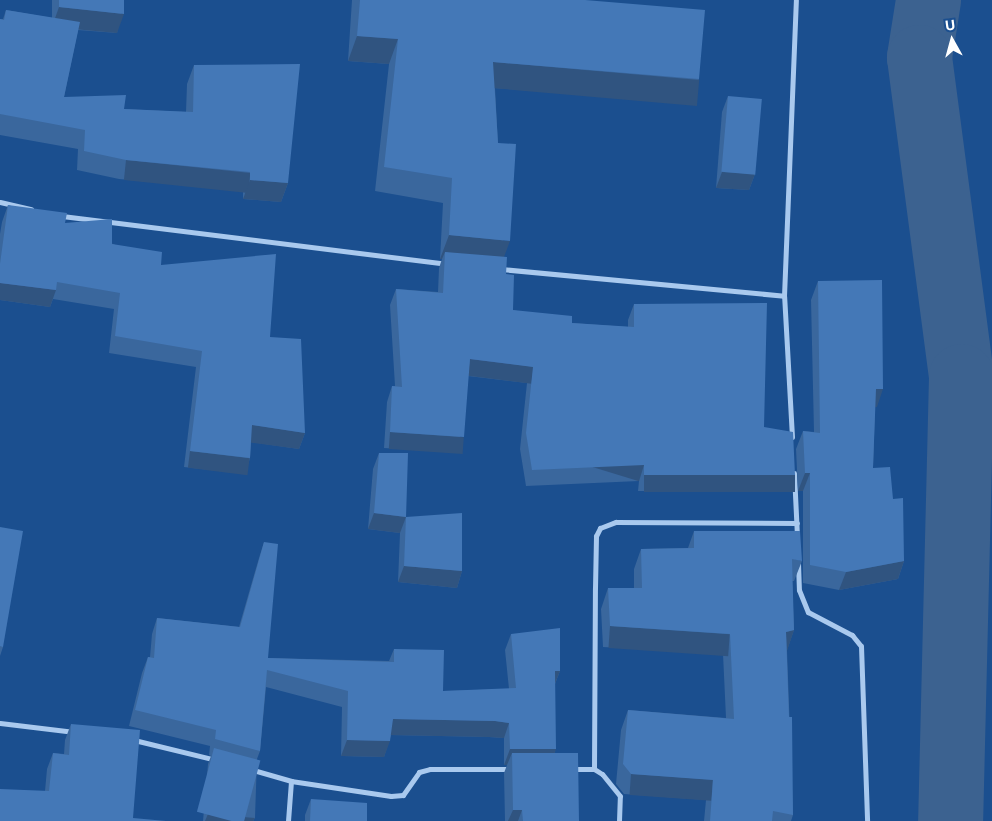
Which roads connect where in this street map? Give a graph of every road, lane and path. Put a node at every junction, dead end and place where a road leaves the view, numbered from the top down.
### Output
1 (796, 0) edge
2 (0, 202) edge
3 (39, 211) edge
4 (58, 215) edge
5 (453, 264) edge
6 (492, 268) edge
7 (784, 296) junction
8 (792, 444) edge
9 (794, 464) edge
10 (797, 523) junction
11 (798, 542) edge
12 (798, 551) edge
13 (0, 723) edge
14 (83, 733) edge
15 (129, 739) edge
16 (228, 763) edge
17 (246, 768) edge
18 (517, 769) edge
19 (565, 769) edge
20 (594, 770) junction
21 (291, 781) junction
22 (288, 821) edge
23 (618, 821) edge
24 (867, 821) edge

1 - 7 street
2 - 3 street
4 - 5 street
6 - 7 street
7 - 8 street
9 - 10 street
10 - 11 street
10 - 20 street
12 - 24 street
13 - 14 street
15 - 16 street
17 - 21 street
18 - 21 street
19 - 20 street
20 - 23 street
21 - 22 street

